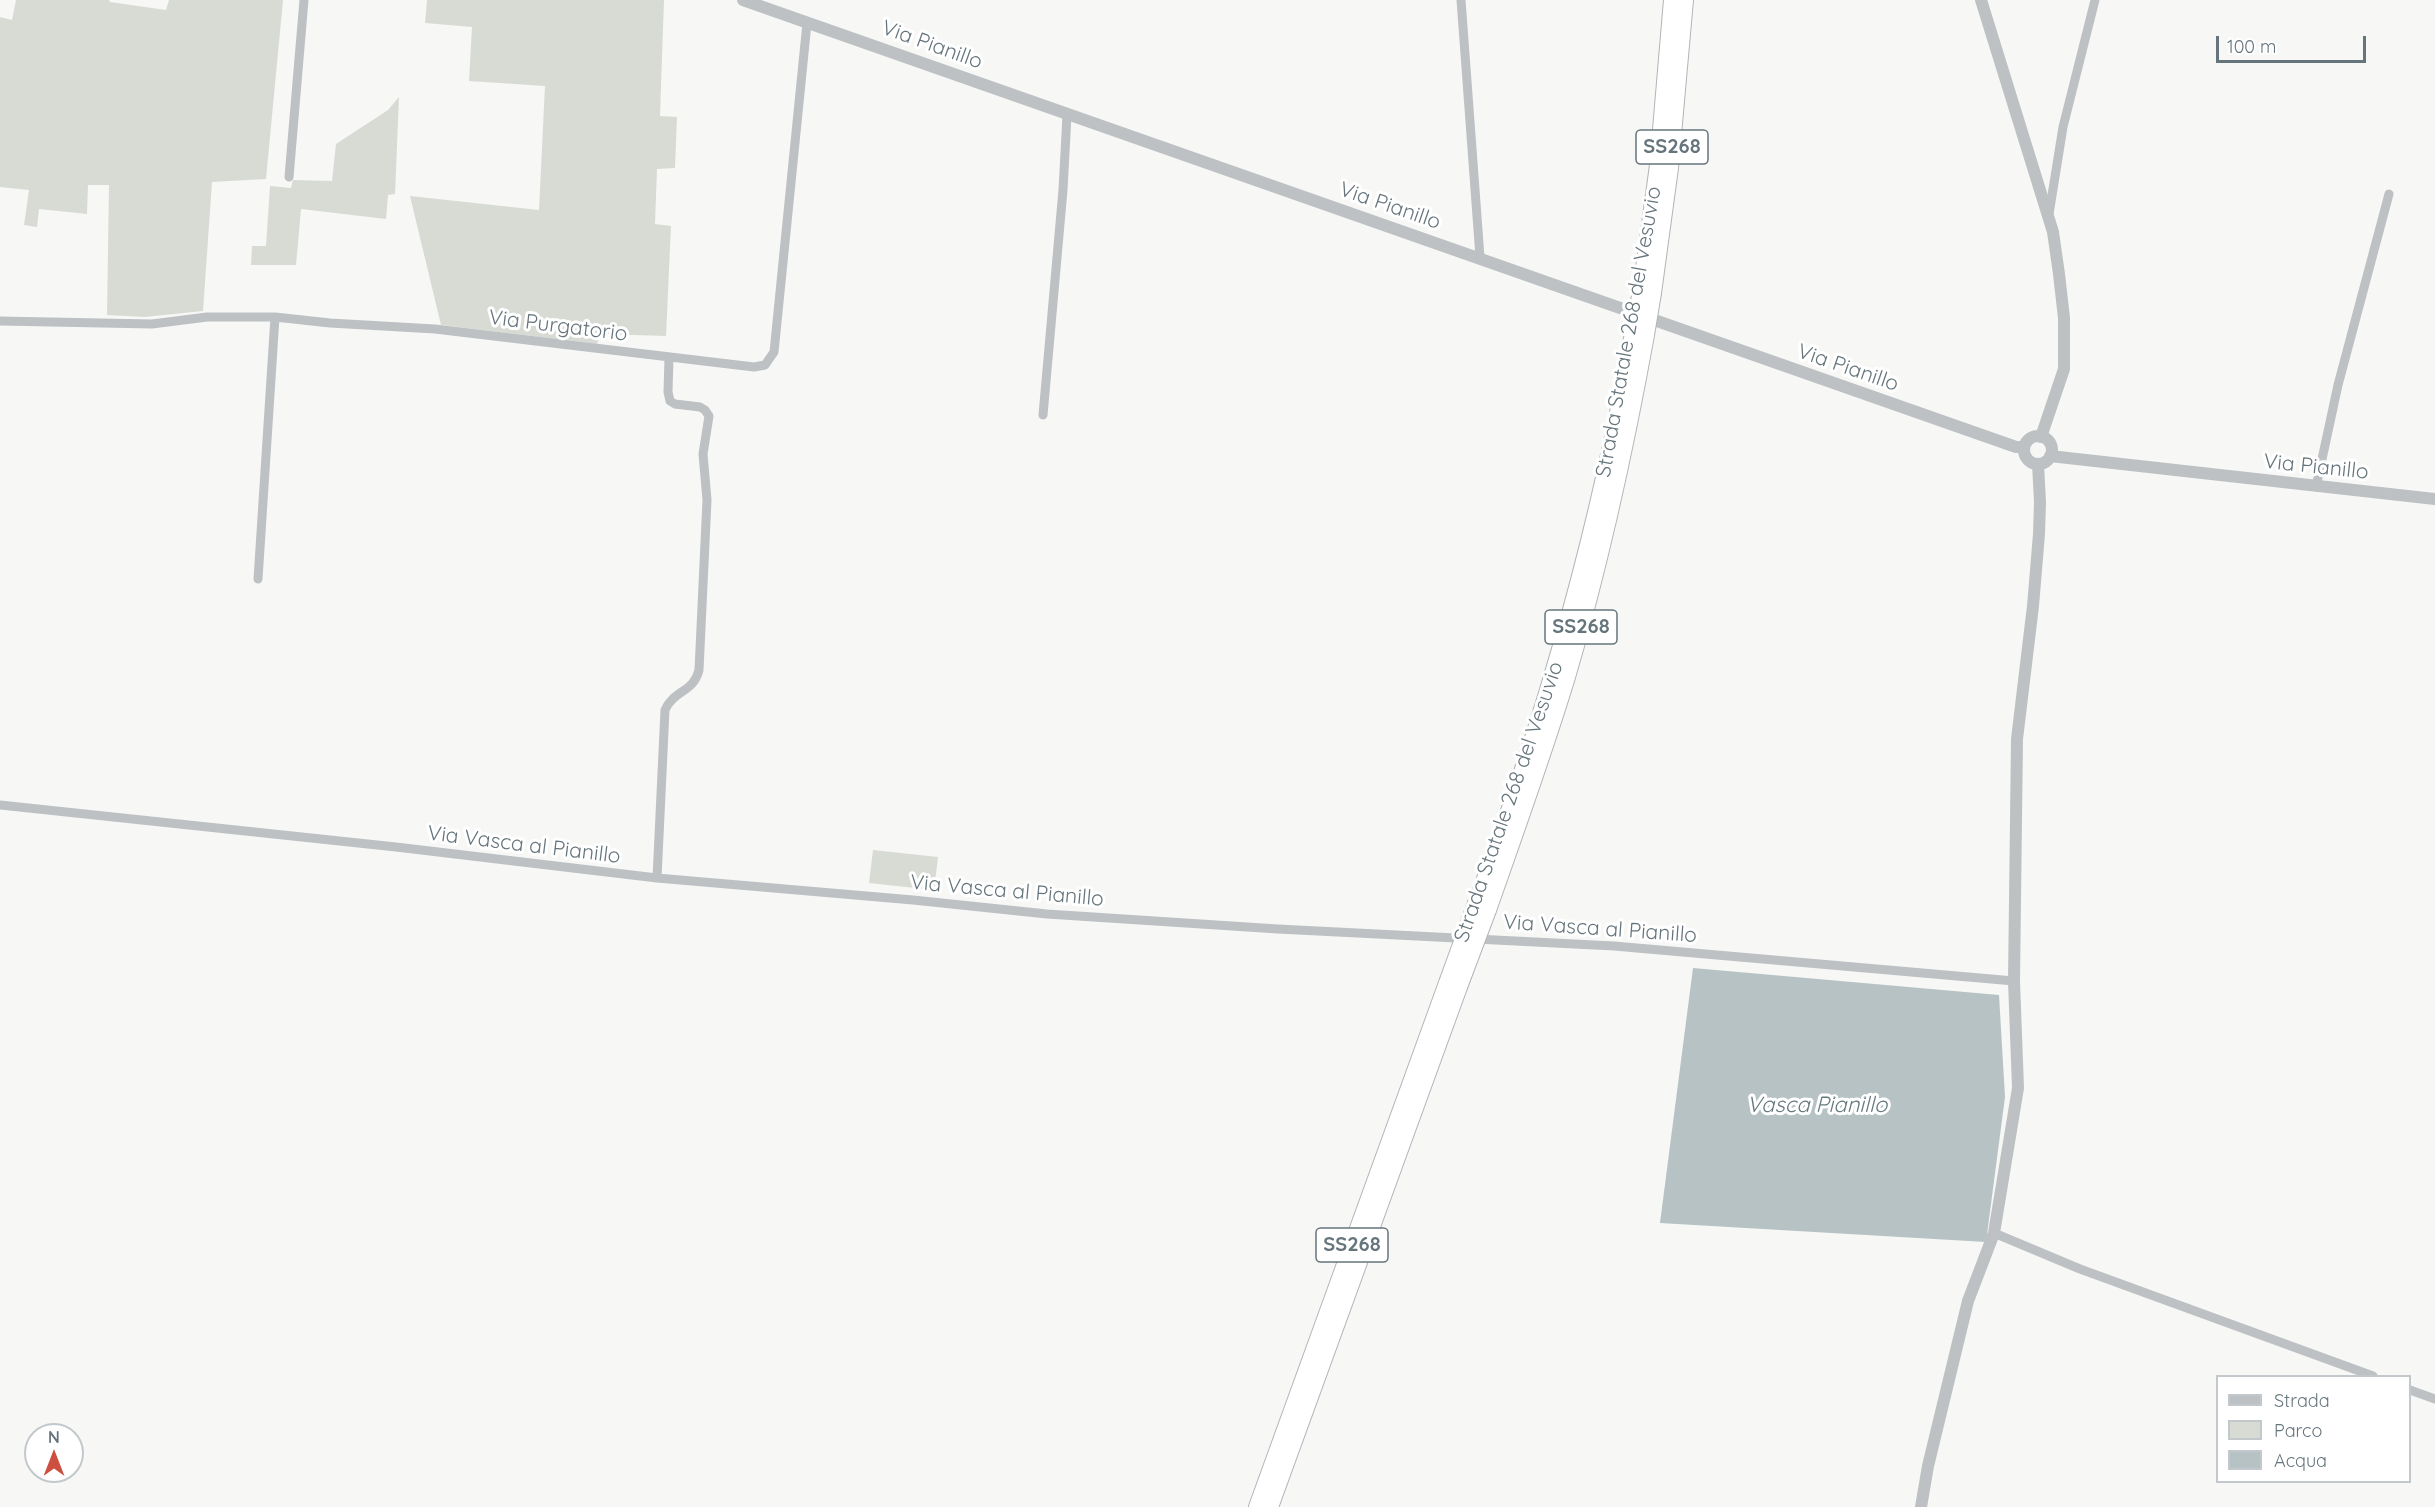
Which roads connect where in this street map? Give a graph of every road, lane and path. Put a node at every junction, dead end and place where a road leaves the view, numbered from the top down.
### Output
1 (304, 0) edge
2 (743, 0) edge
3 (1461, 0) edge
4 (1672, 0) edge
5 (1685, 0) edge
6 (1981, 0) edge
7 (2095, 0) edge
8 (807, 22) junction
9 (1067, 115) junction
10 (289, 177) dead end
11 (2389, 194) dead end
12 (2048, 216) junction
13 (1480, 257) junction
14 (1647, 292) junction
15 (275, 317) junction
16 (0, 321) edge
17 (669, 358) junction
18 (1043, 416) dead end
19 (2042, 437) junction
20 (2024, 447) junction
21 (2050, 456) junction
22 (2038, 464) junction
23 (2316, 486) junction
24 (2435, 499) edge
25 (258, 579) dead end
26 (0, 805) edge
27 (657, 878) junction
28 (2014, 981) junction
29 (1453, 985) junction
30 (1994, 1233) junction
31 (2368, 1375) edge
32 (2411, 1391) edge
33 (2435, 1399) edge
34 (1257, 1507) edge
35 (1270, 1507) edge
36 (1921, 1507) edge

1 - 10 street
2 - 8 street, Via Pianillo
3 - 13 street
4 - 14 highway, Strada Statale 268 del Vesuvio / SS268
5 - 14 highway, Strada Statale 268 del Vesuvio / SS268
6 - 12 street
7 - 12 street
8 - 9 street, Via Pianillo
8 - 17 street, Via Purgatorio
9 - 13 street, Via Pianillo
9 - 18 street
11 - 23 street
12 - 19 street
13 - 20 street, Via Pianillo
14 - 29 highway, Strada Statale 268 del Vesuvio / SS268, bridge
15 - 16 street, Via Purgatorio
15 - 17 street, Via Purgatorio
15 - 25 street
17 - 27 street
19 - 20 street
19 - 21 street
20 - 22 street
21 - 22 street
21 - 23 street, Via Pianillo
22 - 28 street
23 - 24 street, Via Pianillo
26 - 27 street, Via Vasca al Pianillo
27 - 28 street, Via Vasca al Pianillo
28 - 30 street
29 - 34 highway, Strada Statale 268 del Vesuvio / SS268
29 - 35 highway, Strada Statale 268 del Vesuvio / SS268
30 - 31 street
30 - 36 street
32 - 33 street

